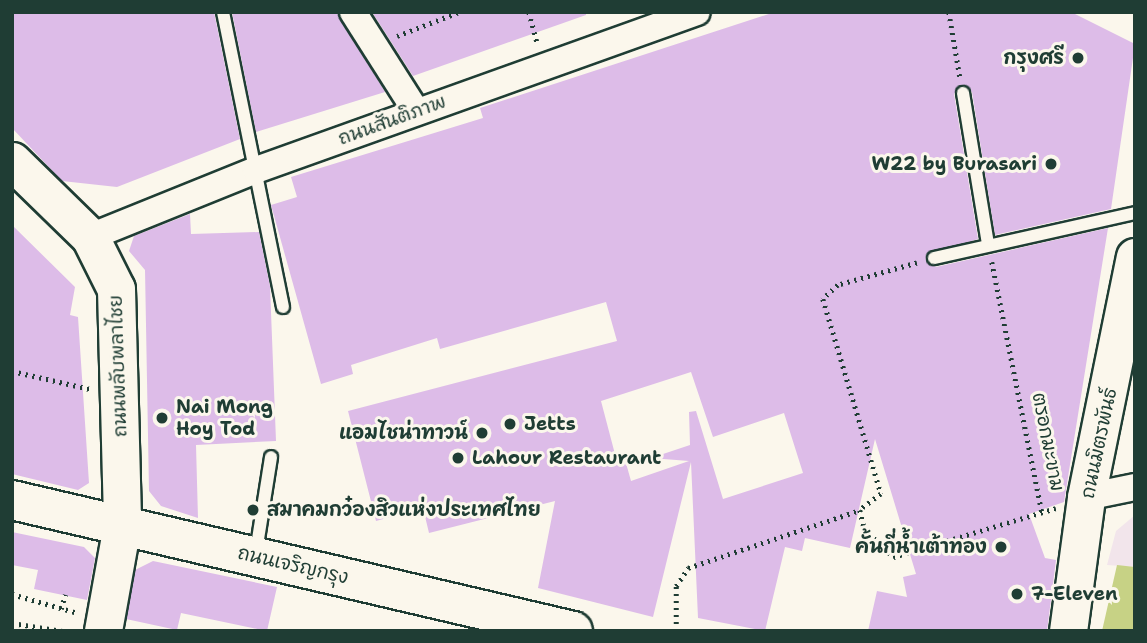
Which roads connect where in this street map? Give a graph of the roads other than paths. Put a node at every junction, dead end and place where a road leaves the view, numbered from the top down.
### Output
1 (223, 12) edge
2 (353, 12) edge
3 (697, 12) edge
4 (963, 93) road end
5 (416, 111) junction
6 (12, 162) edge
7 (256, 170) junction
8 (1135, 213) edge
9 (90, 237) junction
10 (988, 244) junction
11 (1135, 257) edge
12 (934, 258) road end
13 (283, 307) dead end
14 (271, 457) dead end
15 (1135, 487) edge
16 (1086, 497) junction
17 (12, 500) edge
18 (122, 525) junction
19 (255, 556) junction
20 (96, 623) edge
21 (573, 631) edge
22 (1068, 631) edge

1 - 7 lane
2 - 5 street
3 - 5 street, ถนนสันติภาพ
4 - 10 lane
5 - 7 street, ถนนสันติภาพ
6 - 9 street, ถนนพลับพลาไชย
7 - 9 street, ถนนสันติภาพ
7 - 13 lane
8 - 10 lane
9 - 18 street, ถนนพลับพลาไชย
10 - 12 lane
11 - 16 street, ถนนมิตรพันธ์
14 - 19 lane
15 - 16 street
16 - 22 street, ถนนมิตรพันธ์
17 - 18 main road, ถนนเจริญกรุง
18 - 19 main road, ถนนเจริญกรุง
18 - 20 street, ถนนพลับพลาไชย
19 - 21 main road, ถนนเจริญกรุง

